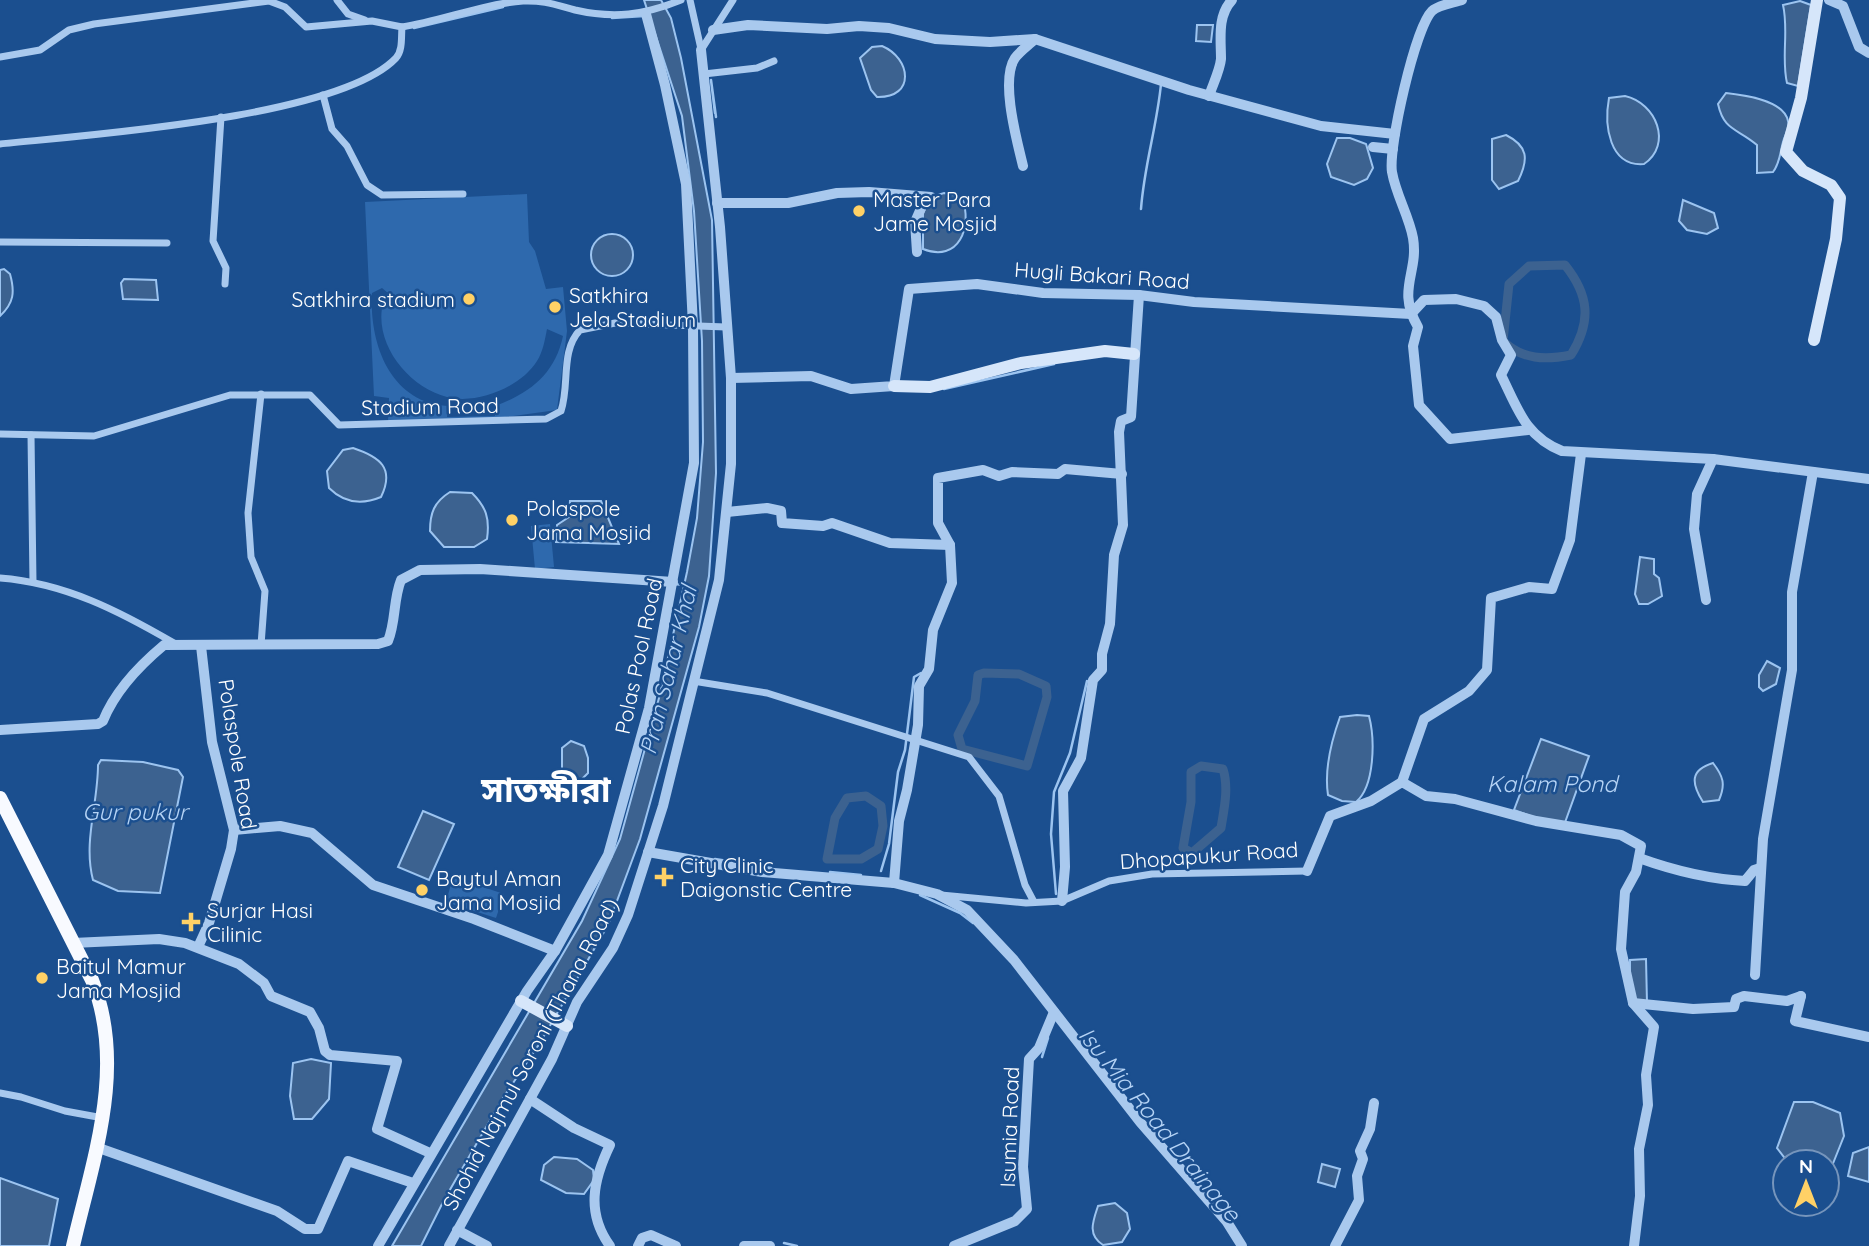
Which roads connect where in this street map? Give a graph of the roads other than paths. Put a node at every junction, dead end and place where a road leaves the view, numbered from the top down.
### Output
1 (337, 0) edge
2 (690, 0) edge
3 (733, 0) edge
4 (1462, 0) edge
5 (1817, 0) edge
6 (1829, 0) edge
7 (678, 1) edge
8 (1229, 3) edge
9 (646, 13) junction
10 (372, 21) junction
11 (401, 27) junction
12 (713, 30) junction
13 (1035, 38) junction
14 (701, 50) junction
15 (1869, 53) edge
16 (0, 57) edge
17 (774, 61) dead end
18 (704, 74) junction
19 (323, 95) junction
20 (1209, 96) junction
21 (221, 117) junction
22 (1395, 134) junction
23 (0, 144) edge
24 (1374, 147) dead end
25 (1393, 149) junction
26 (1023, 166) dead end
27 (463, 194) dead end
28 (718, 203) junction
29 (0, 242) edge
30 (167, 243) dead end
31 (917, 253) dead end
32 (225, 284) dead end
33 (1139, 295) junction
34 (1411, 314) junction
35 (693, 326) junction
36 (726, 327) junction
37 (1814, 340) dead end
38 (1135, 354) junction
39 (731, 378) junction
40 (894, 386) junction
41 (261, 394) junction
42 (1528, 430) junction
43 (0, 434) edge
44 (31, 435) junction
45 (1581, 454) junction
46 (1713, 459) junction
47 (1813, 472) junction
48 (1122, 474) junction
49 (1869, 479) edge
50 (727, 513) junction
51 (950, 545) junction
52 (0, 579) edge
53 (33, 582) junction
54 (673, 582) junction
55 (1706, 600) dead end
56 (175, 643) junction
57 (261, 645) junction
58 (201, 646) junction
59 (693, 681) junction
60 (0, 730) edge
61 (916, 738) junction
62 (1402, 782) junction
63 (2, 805) edge
64 (234, 830) junction
65 (648, 852) junction
66 (1639, 858) junction
67 (1760, 869) junction
68 (1307, 871) joint
69 (894, 883) junction
70 (937, 894) junction
71 (1062, 901) junction
72 (1034, 902) junction
73 (73, 943) junction
74 (198, 947) junction
75 (555, 951) junction
76 (1755, 975) dead end
77 (521, 1001) junction
78 (1633, 1003) junction
79 (1054, 1012) junction
80 (566, 1026) junction
81 (1869, 1037) edge
82 (0, 1093) edge
83 (530, 1098) junction
84 (1374, 1103) dead end
85 (104, 1118) junction
86 (96, 1147) junction
87 (430, 1153) junction
88 (413, 1183) junction
89 (457, 1230) junction
90 (959, 1245) edge
91 (73, 1246) edge
92 (378, 1246) edge
93 (449, 1246) edge
94 (487, 1246) edge
95 (610, 1246) edge
96 (638, 1246) edge
97 (676, 1246) edge
98 (744, 1246) edge
99 (770, 1246) edge
100 (1242, 1246) edge
101 (1335, 1246) edge
102 (1634, 1246) edge

1 - 10 street
2 - 14 street
3 - 12 street
4 - 22 street
5 - 37 main road
6 - 15 street
7 - 9 street
8 - 20 street
9 - 11 street
9 - 35 street, Polas Pool Road
10 - 11 street
10 - 16 street
11 - 19 street
12 - 13 street
12 - 14 street
13 - 20 street
13 - 26 street
14 - 18 street, Shohid Najmul Soroni (Thana Road)
17 - 18 street
18 - 28 street, Shohid Najmul Soroni (Thana Road)
19 - 21 street
19 - 27 street
20 - 22 street
21 - 23 street
21 - 32 street
22 - 25 street
24 - 25 street
25 - 34 street
28 - 31 street
28 - 36 street, Shohid Najmul Soroni (Thana Road)
29 - 30 street
33 - 34 street, Hugli Bakari Road
33 - 38 street
33 - 40 street, Hugli Bakari Road
34 - 42 street
34 - 42 street
35 - 36 street, Stadium Road
35 - 41 street, Stadium Road
35 - 54 street, Polas Pool Road
36 - 39 street, Shohid Najmul Soroni (Thana Road)
38 - 40 main road
38 - 48 street
39 - 40 street
39 - 50 street, Shohid Najmul Soroni (Thana Road)
41 - 44 street, Stadium Road
41 - 57 street
42 - 45 street
43 - 44 street, Stadium Road
44 - 53 street
45 - 46 street
45 - 62 street
46 - 47 street
46 - 55 street
47 - 49 street
47 - 67 street
48 - 51 street
48 - 71 street
50 - 51 street
50 - 59 street, Shohid Najmul Soroni (Thana Road)
51 - 61 street
52 - 53 street
53 - 56 street
54 - 57 street
54 - 75 street, Polas Pool Road
56 - 58 street
56 - 60 street
57 - 58 street
58 - 64 street, Polaspole Road
59 - 61 street
59 - 65 street, Shohid Najmul Soroni (Thana Road)
61 - 69 street
61 - 72 street
62 - 66 street
62 - 68 street, Dhopapukur Road
63 - 73 highway
64 - 74 street, Polaspole Road
64 - 75 street
65 - 69 street
65 - 80 street, Shohid Najmul Soroni (Thana Road)
66 - 67 street
66 - 78 street
67 - 76 street
68 - 71 street, Dhopapukur Road
69 - 70 street
70 - 72 street, Dhopapukur Road
70 - 79 street
71 - 72 street, Dhopapukur Road
73 - 74 street
73 - 85 highway
74 - 87 street
75 - 77 street, Polas Pool Road
77 - 80 main road
77 - 87 street, Polas Pool Road
78 - 81 street
78 - 102 street
79 - 90 street, Isumia Road
79 - 100 street
80 - 83 street, Shohid Najmul Soroni (Thana Road)
82 - 85 street
83 - 89 street, Shohid Najmul Soroni (Thana Road)
83 - 95 street
84 - 101 street
85 - 86 highway
86 - 88 street
86 - 91 highway
87 - 88 street, Polas Pool Road
88 - 92 street, Polas Pool Road
89 - 93 street, Shohid Najmul Soroni (Thana Road)
89 - 94 street
96 - 97 street
98 - 99 street

